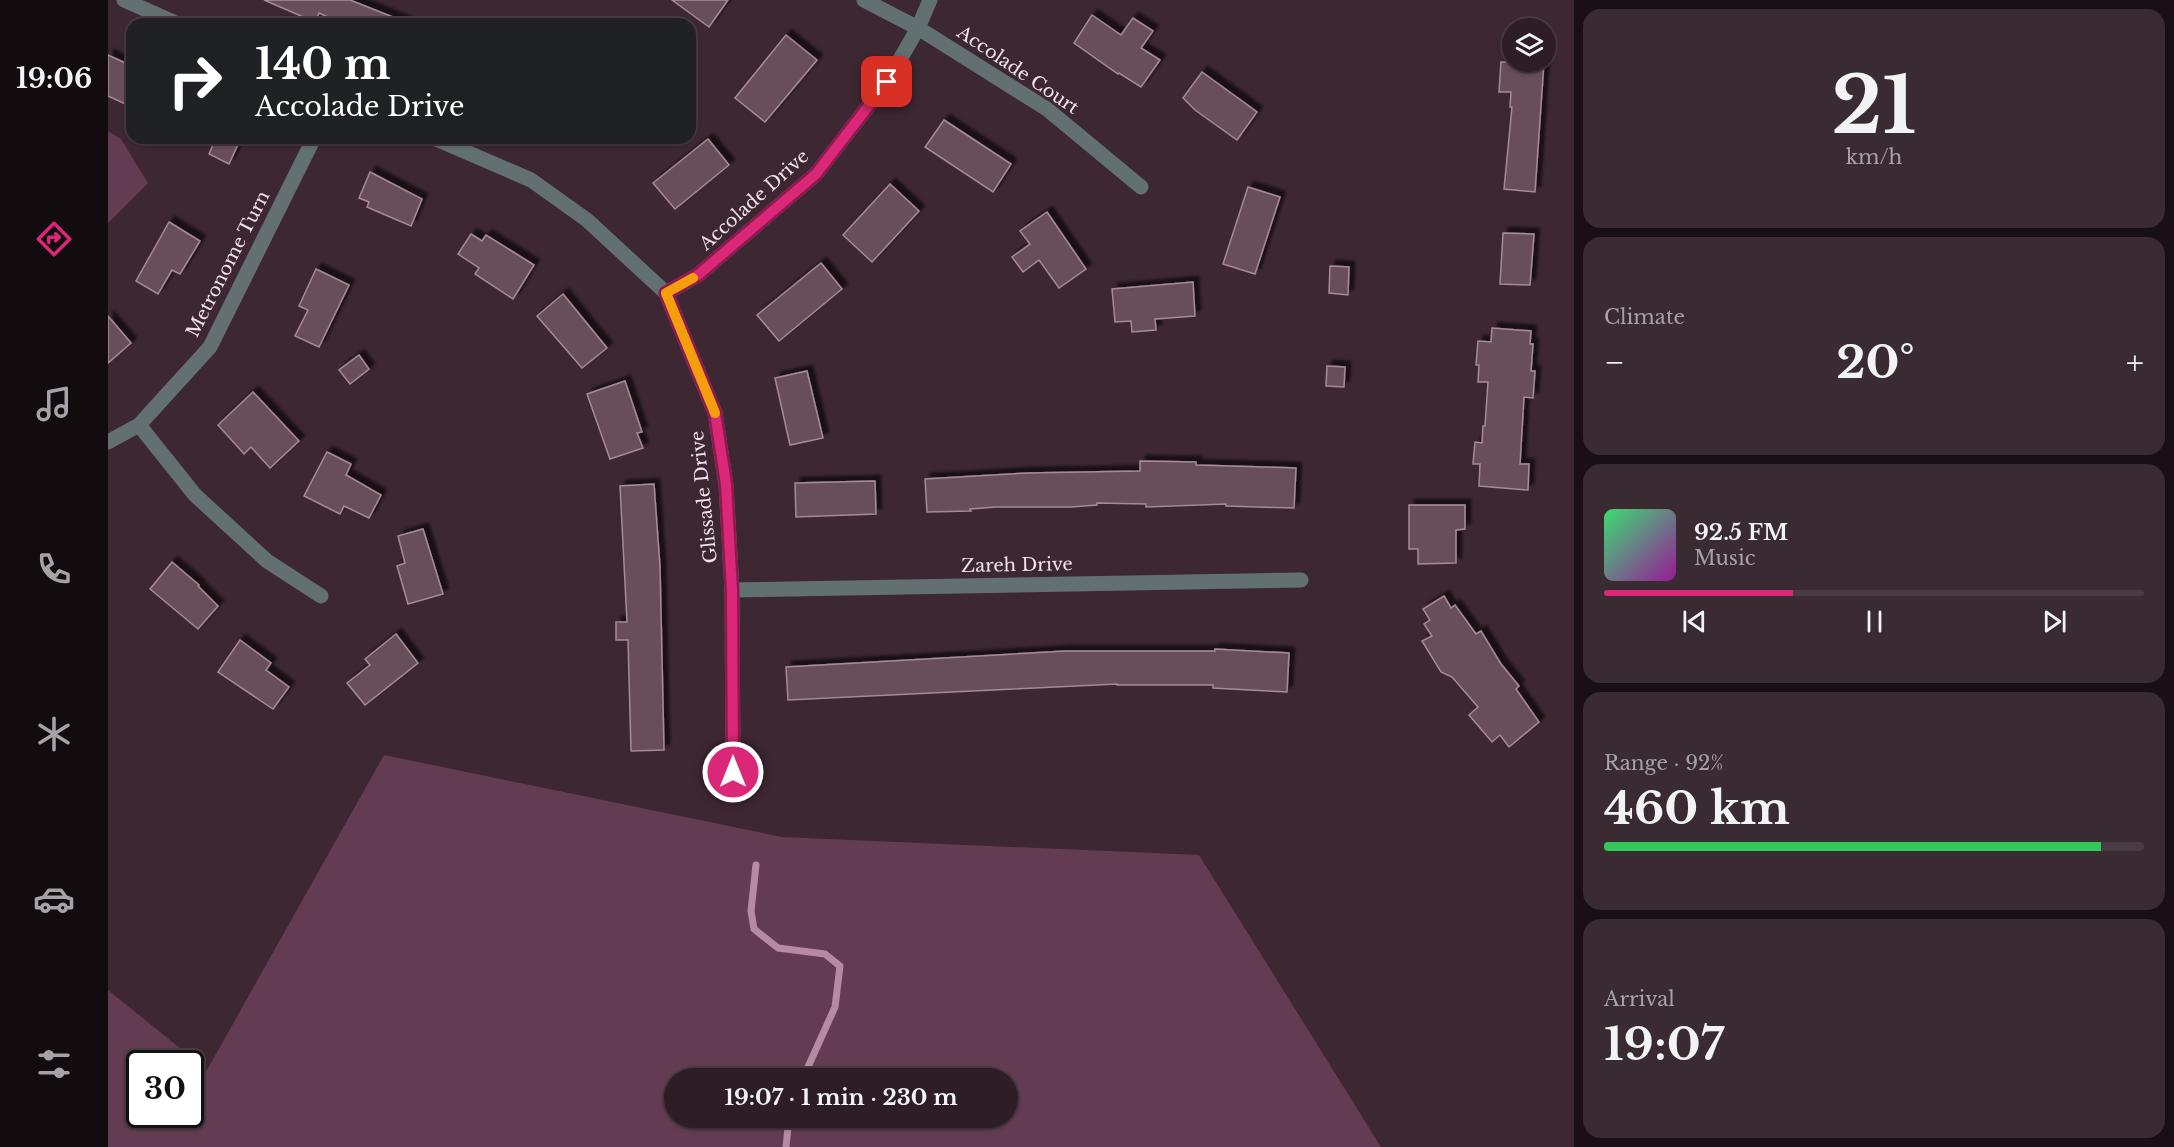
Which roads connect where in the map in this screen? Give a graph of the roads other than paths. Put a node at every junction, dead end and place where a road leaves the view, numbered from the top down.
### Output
1 (124, 0) edge
2 (864, 0) edge
3 (930, 0) edge
4 (164, 18) edge
5 (918, 28) junction
6 (311, 144) edge
7 (448, 144) edge
8 (1141, 187) dead end
9 (666, 293) junction
10 (139, 425) junction
11 (108, 442) edge
12 (1301, 580) dead end
13 (732, 590) junction
14 (321, 596) dead end
15 (733, 772) dead end

1 - 4 street
2 - 5 street, Accolade Court
3 - 5 street, Accolade Drive
5 - 8 street, Accolade Court
5 - 9 street, Accolade Drive
6 - 10 street, Metronome Turn
7 - 9 street, Glissade Drive
9 - 13 street, Glissade Drive
10 - 11 street, Metronome Turn
10 - 14 street
12 - 13 street, Zareh Drive
13 - 15 street, Glissade Drive

